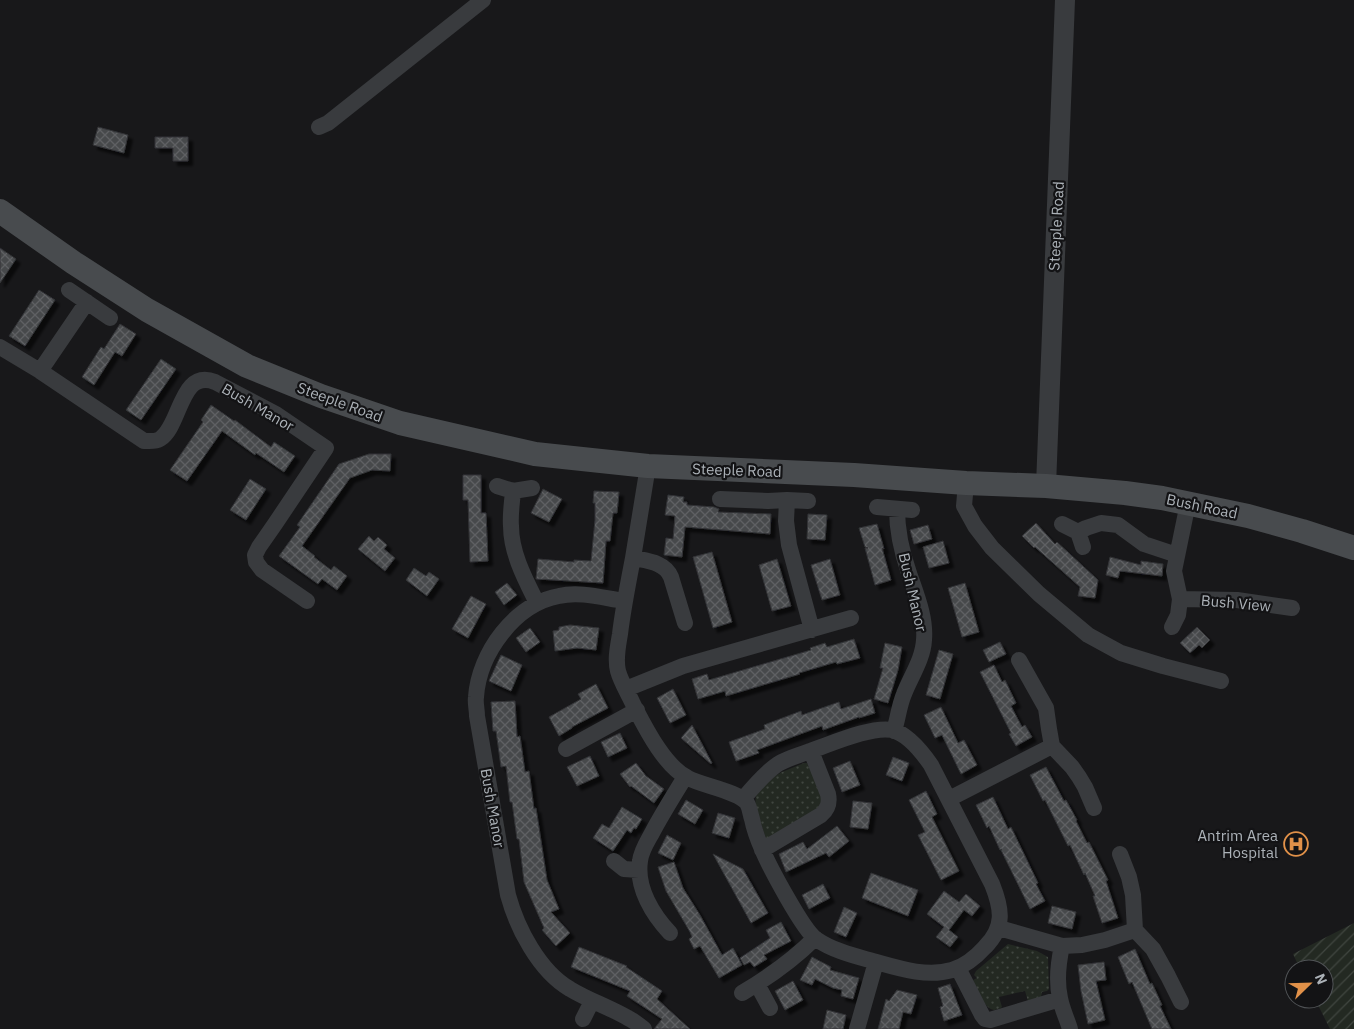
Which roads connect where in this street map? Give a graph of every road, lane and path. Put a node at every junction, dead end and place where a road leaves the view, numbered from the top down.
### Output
1 (483, 0) edge
2 (1065, 0) edge
3 (319, 127) dead end
4 (0, 211) edge
5 (69, 290) dead end
6 (87, 302) junction
7 (110, 318) dead end
8 (0, 348) edge
9 (40, 371) junction
10 (648, 466) junction
11 (966, 482) junction
12 (497, 486) dead end
13 (1046, 486) junction
14 (532, 488) dead end
15 (513, 491) junction
16 (720, 499) dead end
17 (787, 500) junction
18 (808, 501) dead end
19 (1188, 503) junction
20 (877, 508) dead end
21 (1062, 524) dead end
22 (1354, 548) edge
23 (1178, 554) junction
24 (633, 558) junction
25 (1180, 599) junction
26 (307, 601) dead end
27 (624, 601) junction
28 (537, 603) junction
29 (1292, 608) dead end
30 (850, 618) dead end
31 (685, 623) dead end
32 (1172, 627) dead end
33 (812, 630) junction
34 (1019, 660) dead end
35 (1221, 681) dead end
36 (626, 689) junction
37 (637, 710) junction
38 (894, 731) junction
39 (1052, 746) junction
40 (566, 749) dead end
41 (812, 751) junction
42 (685, 776) junction
43 (949, 798) junction
44 (743, 799) junction
45 (1094, 808) dead end
46 (762, 850) junction
47 (1120, 854) dead end
48 (614, 862) dead end
49 (639, 870) junction
50 (999, 928) junction
51 (1135, 930) junction
52 (670, 933) dead end
53 (815, 938) junction
54 (1062, 946) junction
55 (876, 962) junction
56 (958, 968) junction
57 (757, 984) junction
58 (742, 993) dead end
59 (1060, 999) junction
60 (592, 1001) junction
61 (1181, 1002) dead end
62 (770, 1008) dead end
63 (583, 1019) dead end
64 (644, 1029) edge
65 (857, 1029) edge
66 (1070, 1029) edge

1 - 3 street
2 - 13 street, Steeple Road
4 - 10 main road, Steeple Road
5 - 6 street
6 - 7 street
6 - 9 street
8 - 9 street, Bush Manor
9 - 26 street, Bush Manor
10 - 11 main road, Steeple Road
10 - 24 street
11 - 13 main road, Steeple Road
11 - 35 street
12 - 15 street
13 - 19 main road, Bush Road
14 - 15 street
15 - 28 street
16 - 17 street
17 - 18 street
17 - 33 street
19 - 22 main road, Bush Road
19 - 23 street, Bush View
20 - 38 street, Bush Manor
21 - 23 street
23 - 25 street, Bush View
24 - 27 street
24 - 31 street
25 - 29 street, Bush View
25 - 32 street, Bush View
27 - 28 street, Bush Manor
27 - 36 street
28 - 60 street, Bush Manor
30 - 33 street
33 - 36 street
34 - 39 street
36 - 37 street
37 - 40 street
37 - 42 street
38 - 41 street
38 - 43 street
39 - 43 street
39 - 45 street
41 - 44 street
41 - 46 street
42 - 44 street
42 - 49 street
43 - 50 street
44 - 46 street
46 - 53 street
47 - 51 street
48 - 49 street
49 - 52 street
50 - 54 street
50 - 56 street
51 - 54 street
51 - 61 street
53 - 55 street
53 - 57 street
54 - 59 street
55 - 56 street
55 - 65 street
56 - 59 street
57 - 58 street
57 - 62 street
59 - 66 street
60 - 63 street
60 - 64 street, Bush Manor

